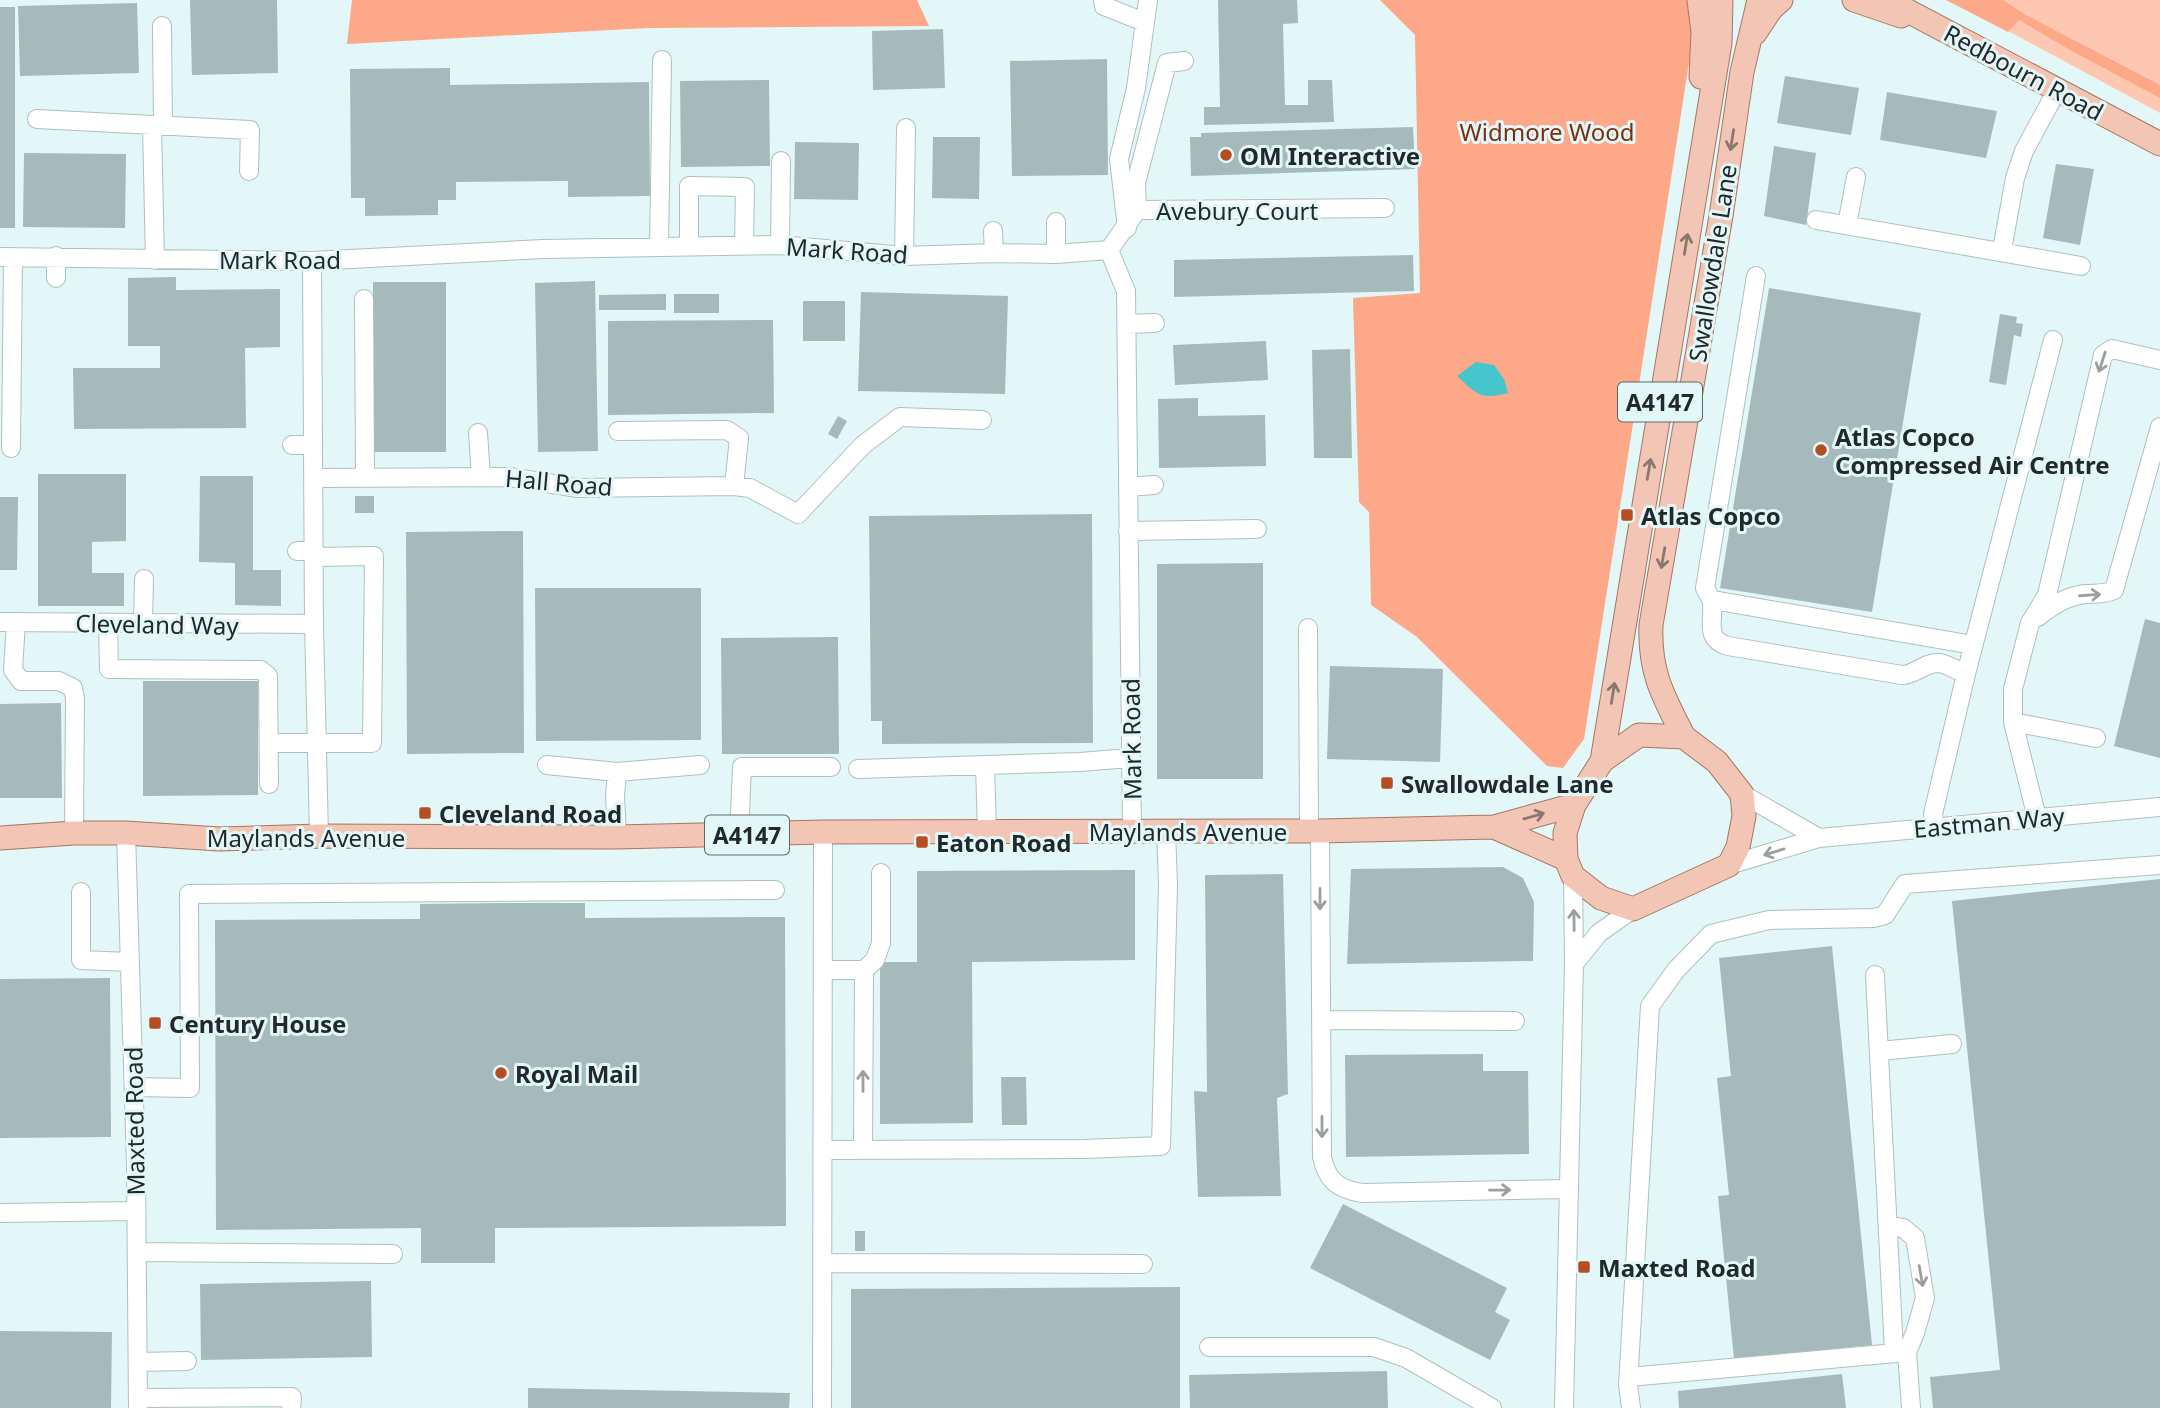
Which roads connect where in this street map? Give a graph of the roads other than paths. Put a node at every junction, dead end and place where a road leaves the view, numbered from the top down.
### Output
1 (1103, 0) edge
2 (1148, 0) edge
3 (1699, 0) edge
4 (1721, 0) edge
5 (1759, 0) edge
6 (1781, 0) edge
7 (1854, 0) edge
8 (1887, 0) edge
9 (1144, 22) junction
10 (162, 26) dead end
11 (1969, 43) junction
12 (662, 60) dead end
13 (1184, 61) dead end
14 (1742, 72) junction
15 (2057, 90) junction
16 (37, 119) dead end
17 (158, 126) junction
18 (906, 128) dead end
19 (2160, 144) edge
20 (781, 161) dead end
21 (249, 171) dead end
22 (1856, 177) dead end
23 (1692, 203) junction
24 (1385, 208) dead end
25 (1137, 210) junction
26 (1816, 220) dead end
27 (1056, 222) dead end
28 (1847, 225) junction
29 (1126, 228) junction
30 (993, 232) dead end
31 (780, 245) junction
32 (744, 246) junction
33 (659, 247) junction
34 (689, 247) junction
35 (1109, 250) junction
36 (2002, 250) junction
37 (994, 253) junction
38 (1056, 254) junction
39 (56, 256) junction
40 (904, 256) junction
41 (6, 257) edge
42 (155, 260) junction
43 (312, 261) junction
44 (2081, 266) dead end
45 (1756, 276) dead end
46 (56, 278) dead end
47 (364, 299) dead end
48 (1155, 323) dead end
49 (1127, 324) junction
50 (2053, 340) dead end
51 (2160, 360) edge
52 (982, 420) dead end
53 (2160, 426) edge
54 (618, 431) dead end
55 (478, 433) dead end
56 (292, 445) dead end
57 (312, 446) junction
58 (11, 448) dead end
59 (365, 477) junction
60 (481, 477) junction
61 (314, 478) junction
62 (1154, 485) dead end
63 (734, 486) junction
64 (1128, 486) junction
65 (1257, 529) dead end
66 (1128, 531) junction
67 (309, 553) junction
68 (144, 579) dead end
69 (1713, 600) junction
70 (8, 622) edge
71 (108, 623) junction
72 (143, 623) junction
73 (314, 624) junction
74 (2030, 624) junction
75 (1308, 628) dead end
76 (1973, 645) junction
77 (1966, 674) junction
78 (2013, 722) junction
79 (1684, 737) junction
80 (2096, 738) dead end
81 (316, 742) junction
82 (269, 743) junction
83 (1130, 758) junction
84 (1602, 761) junction
85 (547, 765) dead end
86 (700, 765) dead end
87 (985, 765) junction
88 (831, 767) dead end
89 (858, 769) dead end
90 (617, 772) junction
91 (270, 784) dead end
92 (1742, 794) junction
93 (1574, 805) junction
94 (2160, 807) edge
95 (2038, 818) junction
96 (1493, 827) junction
97 (1934, 827) junction
98 (1166, 830) junction
99 (1132, 831) junction
100 (1314, 831) junction
101 (823, 832) junction
102 (74, 833) junction
103 (126, 833) junction
104 (987, 833) junction
105 (739, 835) junction
106 (318, 836) junction
107 (617, 836) junction
108 (0, 838) edge
109 (1819, 838) junction
110 (2160, 865) edge
111 (1729, 866) junction
112 (1569, 868) junction
113 (881, 873) dead end
114 (775, 890) dead end
115 (81, 892) dead end
116 (1633, 909) junction
117 (130, 962) junction
118 (1574, 964) junction
119 (824, 970) junction
120 (864, 970) junction
121 (1875, 975) dead end
122 (1321, 1020) junction
123 (1515, 1021) dead end
124 (1952, 1044) dead end
125 (1880, 1051) junction
126 (134, 1087) junction
127 (863, 1149) junction
128 (823, 1150) junction
129 (1569, 1189) junction
130 (136, 1211) junction
131 (0, 1213) edge
132 (1889, 1226) junction
133 (137, 1252) junction
134 (393, 1254) dead end
135 (823, 1263) junction
136 (1143, 1264) dead end
137 (1209, 1347) dead end
138 (1901, 1352) junction
139 (187, 1361) dead end
140 (138, 1362) junction
141 (1629, 1377) junction
142 (138, 1403) edge
143 (291, 1408) edge
144 (822, 1408) edge
145 (1492, 1408) edge
146 (1564, 1408) edge
147 (1631, 1408) edge
148 (1911, 1408) edge

1 - 9 street
2 - 9 street
3 - 23 main road, Swallowdale Lane
4 - 23 main road, Swallowdale Lane / A4147
5 - 14 main road, Swallowdale Lane / A4147
6 - 14 main road, Swallowdale Lane / A4147
7 - 11 main road
8 - 11 main road, Redbourn Road
9 - 29 street
10 - 17 street
11 - 15 main road, Redbourn Road
12 - 33 street
13 - 25 street
14 -> 79 main road, Swallowdale Lane / A4147
15 - 19 main road, Redbourn Road
15 - 36 street
16 - 17 street
17 - 21 street
17 - 42 street
18 - 40 street
20 - 31 street
22 - 28 street
84 -> 23 main road, Swallowdale Lane / A4147
24 - 25 street, Avebury Court
25 - 29 street, Avebury Court
26 - 28 street
27 - 38 street
28 - 36 street
29 - 35 street, Avebury Court
30 - 37 street
31 - 32 street, Mark Road
31 - 40 street, Mark Road
32 - 34 street, Mark Road
32 - 34 street
33 - 34 street, Mark Road
33 - 43 street, Mark Road
35 - 38 street, Mark Road
35 - 49 street, Mark Road
36 - 44 street
37 - 38 street, Mark Road
37 - 40 street, Mark Road
39 - 41 street, Mark Road
39 - 42 street, Mark Road
39 - 46 street
41 - 58 street
42 - 43 street, Mark Road
43 - 57 street
45 - 69 street
47 - 59 street
48 - 49 street
49 - 64 street, Mark Road
50 - 76 street
51 -> 74 street
52 - 63 street, Hall Road
74 -> 53 street
54 - 63 street
55 - 60 street
56 - 57 street
57 - 61 street
59 - 60 street, Hall Road
59 - 61 street, Hall Road
60 - 63 street, Hall Road
61 - 67 street
62 - 64 street
64 - 66 street, Mark Road
65 - 66 street
66 - 83 street, Mark Road
67 - 73 street
67 - 81 street
68 - 72 street
69 - 76 street
69 - 77 street
70 - 71 street, Cleveland Way
70 - 102 street
71 - 72 street, Cleveland Way
71 - 82 street
72 - 73 street, Cleveland Way
73 - 81 street
74 - 78 street
75 - 100 street
76 - 77 street
77 - 97 street
78 - 80 street
78 - 95 street
79 - 84 main road
79 - 92 main road
81 - 82 street
81 - 106 street
82 - 91 street
83 - 87 street
83 - 99 street, Mark Road
84 - 93 main road
85 - 90 street
86 - 90 street
87 - 89 street
87 - 104 street
88 - 105 street
90 - 107 street
92 - 109 street
92 - 111 main road
96 -> 93 main road, Maylands Avenue / A4147
93 - 112 main road
94 - 95 street, Eastman Way
95 - 97 street, Eastman Way
96 - 100 main road, Maylands Avenue / A4147
96 - 112 main road, Maylands Avenue / A4147
97 - 109 street, Eastman Way
98 - 99 main road, Maylands Avenue / A4147
98 - 100 main road, Maylands Avenue / A4147
98 - 127 street
99 - 104 main road, Maylands Avenue / A4147
100 -> 122 street
101 - 104 main road, Maylands Avenue / A4147
101 - 105 main road, Maylands Avenue / A4147
101 - 119 street
102 - 103 main road, Maylands Avenue / A4147
102 - 108 main road, Maylands Avenue / A4147
103 - 106 main road, Maylands Avenue / A4147
103 - 117 street, Maxted Road
105 - 107 main road, Maylands Avenue / A4147
106 - 107 main road, Maylands Avenue / A4147
109 -> 111 street, Eastman Way
110 - 141 street
111 - 116 main road
112 - 116 main road
118 -> 112 street
113 - 120 street
114 - 126 street
115 - 117 street
116 - 118 street
117 - 126 street, Maxted Road
118 - 129 street
119 - 120 street
119 - 128 street
127 -> 120 street
121 - 125 street
122 - 123 street
122 -> 129 street
124 - 125 street
125 - 132 street
126 - 130 street, Maxted Road
127 - 128 street
128 - 135 street
129 - 146 street
130 - 131 street
130 - 133 street, Maxted Road
132 - 138 street
132 -> 138 street
133 - 134 street
133 - 140 street, Maxted Road
135 - 136 street
135 - 144 street
137 - 145 street
138 - 141 street
138 - 148 street
139 - 140 street
140 - 142 street, Maxted Road
141 - 147 street
142 - 143 street

